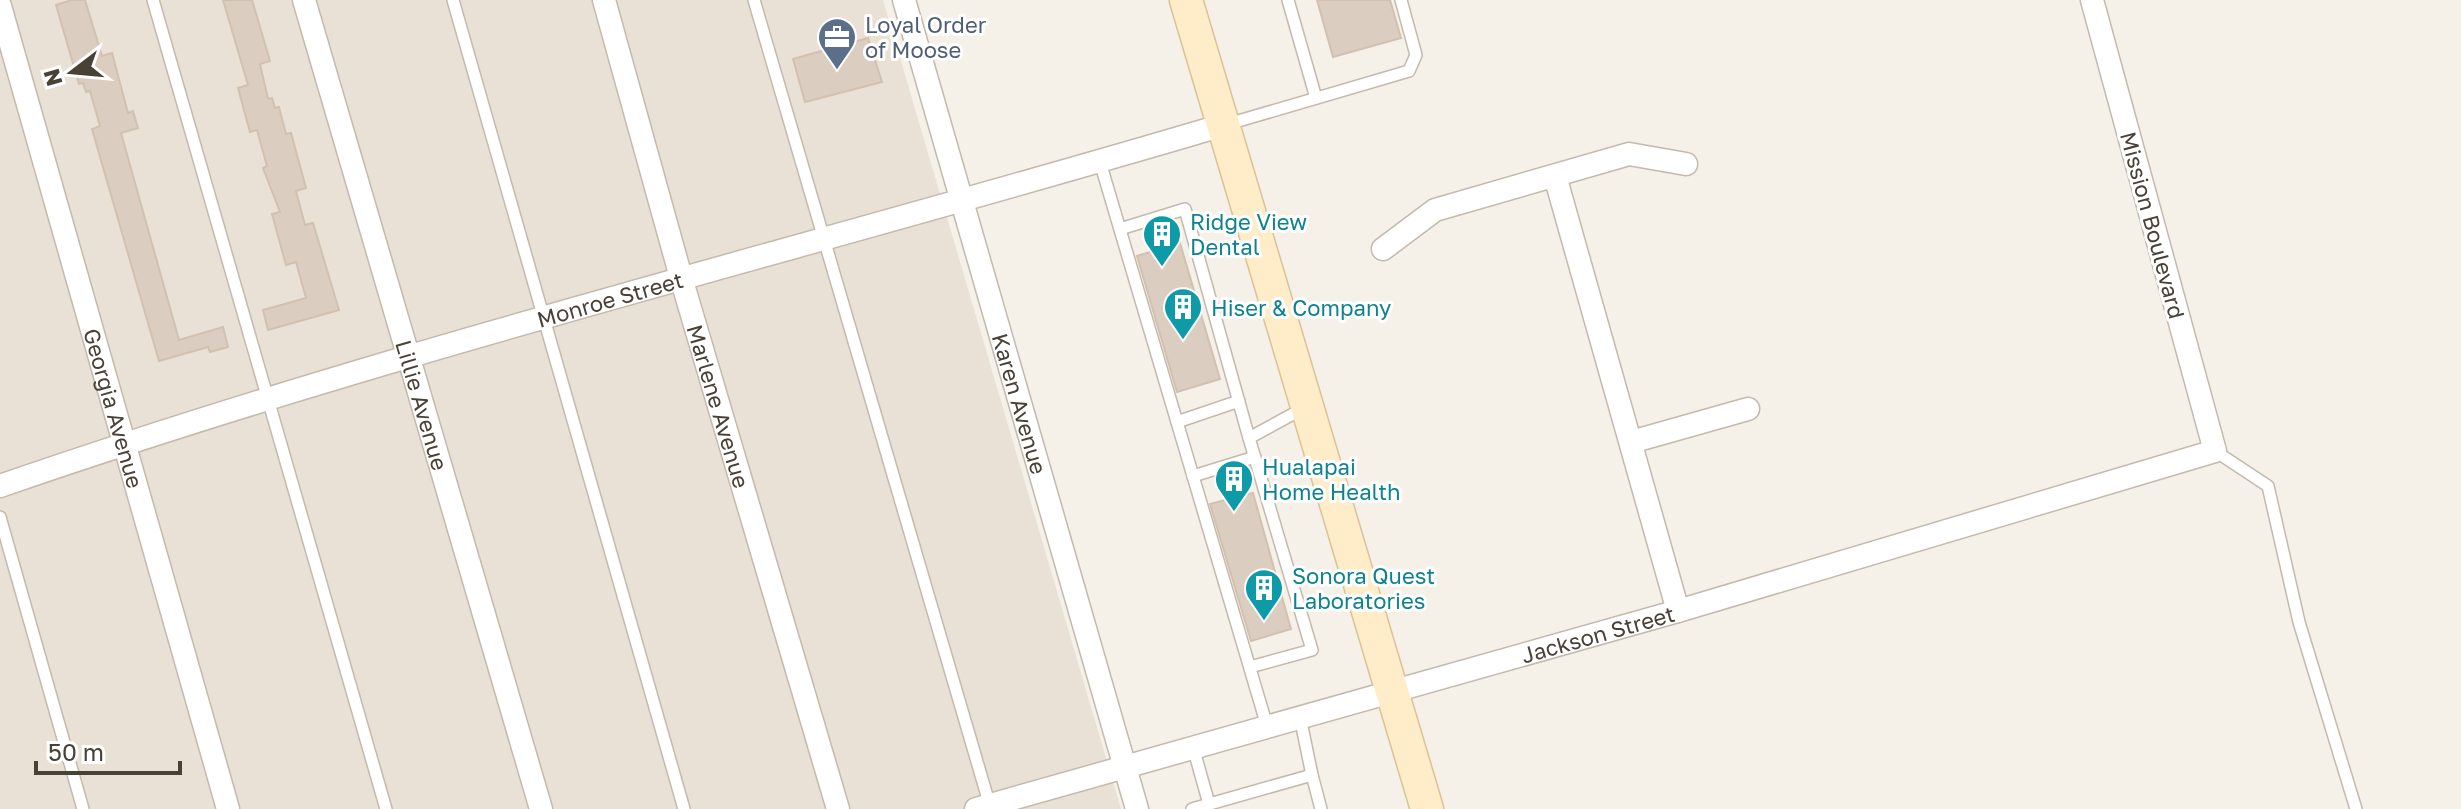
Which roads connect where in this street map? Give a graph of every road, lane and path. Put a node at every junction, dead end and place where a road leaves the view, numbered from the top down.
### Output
1 (153, 0) edge
2 (304, 0) edge
3 (453, 0) edge
4 (604, 0) edge
5 (754, 0) edge
6 (904, 0) edge
7 (1186, 0) edge
8 (1288, 0) edge
9 (1401, 0) edge
10 (2092, 0) edge
11 (0, 6) edge
12 (1316, 98) junction
13 (1223, 125) junction
14 (1100, 162) junction
15 (1686, 164) dead end
16 (1555, 176) junction
17 (964, 202) junction
18 (1120, 229) junction
19 (823, 241) junction
20 (1383, 249) dead end
21 (682, 281) junction
22 (544, 318) junction
23 (408, 355) junction
24 (269, 400) junction
25 (1239, 401) junction
26 (1307, 406) junction
27 (1748, 409) dead end
28 (1177, 422) junction
29 (1249, 438) junction
30 (1631, 442) junction
31 (123, 444) junction
32 (2215, 451) junction
33 (1255, 457) junction
34 (1193, 476) junction
35 (0, 486) edge
36 (0, 517) edge
37 (1678, 611) junction
38 (1250, 667) junction
39 (1392, 691) junction
40 (1300, 717) junction
41 (1267, 726) junction
42 (1193, 747) junction
43 (1125, 767) junction
44 (1312, 775) junction
45 (1209, 804) junction
46 (985, 808) edge
47 (83, 809) edge
48 (228, 809) edge
49 (386, 809) edge
50 (541, 809) edge
51 (684, 809) edge
52 (838, 809) edge
53 (1137, 809) edge
54 (1192, 809) edge
55 (1321, 809) edge
56 (1427, 809) edge
57 (2356, 809) edge

1 - 24 lane
2 - 23 street, Lillie Avenue
3 - 22 lane
4 - 21 street, Marlene Avenue
5 - 19 lane
6 - 17 street, Karen Avenue
7 - 13 main road
8 - 12 lane
9 - 12 lane
10 - 32 street, Mission Boulevard
11 - 31 street, Georgia Avenue
12 - 13 lane
13 - 14 street, Monroe Street
13 - 26 main road
14 - 17 street, Monroe Street
14 - 18 lane
15 - 16 street
16 - 20 street
16 - 30 street
17 - 19 street, Monroe Street
17 - 43 street, Karen Avenue
18 - 25 lane
18 - 28 lane
19 - 21 street, Monroe Street
19 - 46 lane
21 - 22 street, Monroe Street
21 - 52 street, Marlene Avenue
22 - 23 street, Monroe Street
22 - 51 lane
23 - 24 street, Monroe Street
23 - 50 street, Lillie Avenue
24 - 31 street, Monroe Street
24 - 49 lane
25 - 28 lane
25 - 29 lane
26 - 29 lane
26 - 39 main road
27 - 30 street
28 - 34 lane
29 - 33 lane
30 - 37 street
31 - 35 street, Monroe Street
31 - 48 street, Georgia Avenue
32 - 37 street, Jackson Street
32 - 57 lane
33 - 34 lane
33 - 38 lane
34 - 38 lane
36 - 47 lane
37 - 39 street, Jackson Street
38 - 41 lane
39 - 40 street, Jackson Street
39 - 56 main road
40 - 41 street, Jackson Street
40 - 44 lane
41 - 42 street, Jackson Street
42 - 43 street, Jackson Street
42 - 45 lane
43 - 46 street, Jackson Street
43 - 53 street, Karen Avenue
44 - 45 lane
44 - 55 lane
45 - 54 lane

